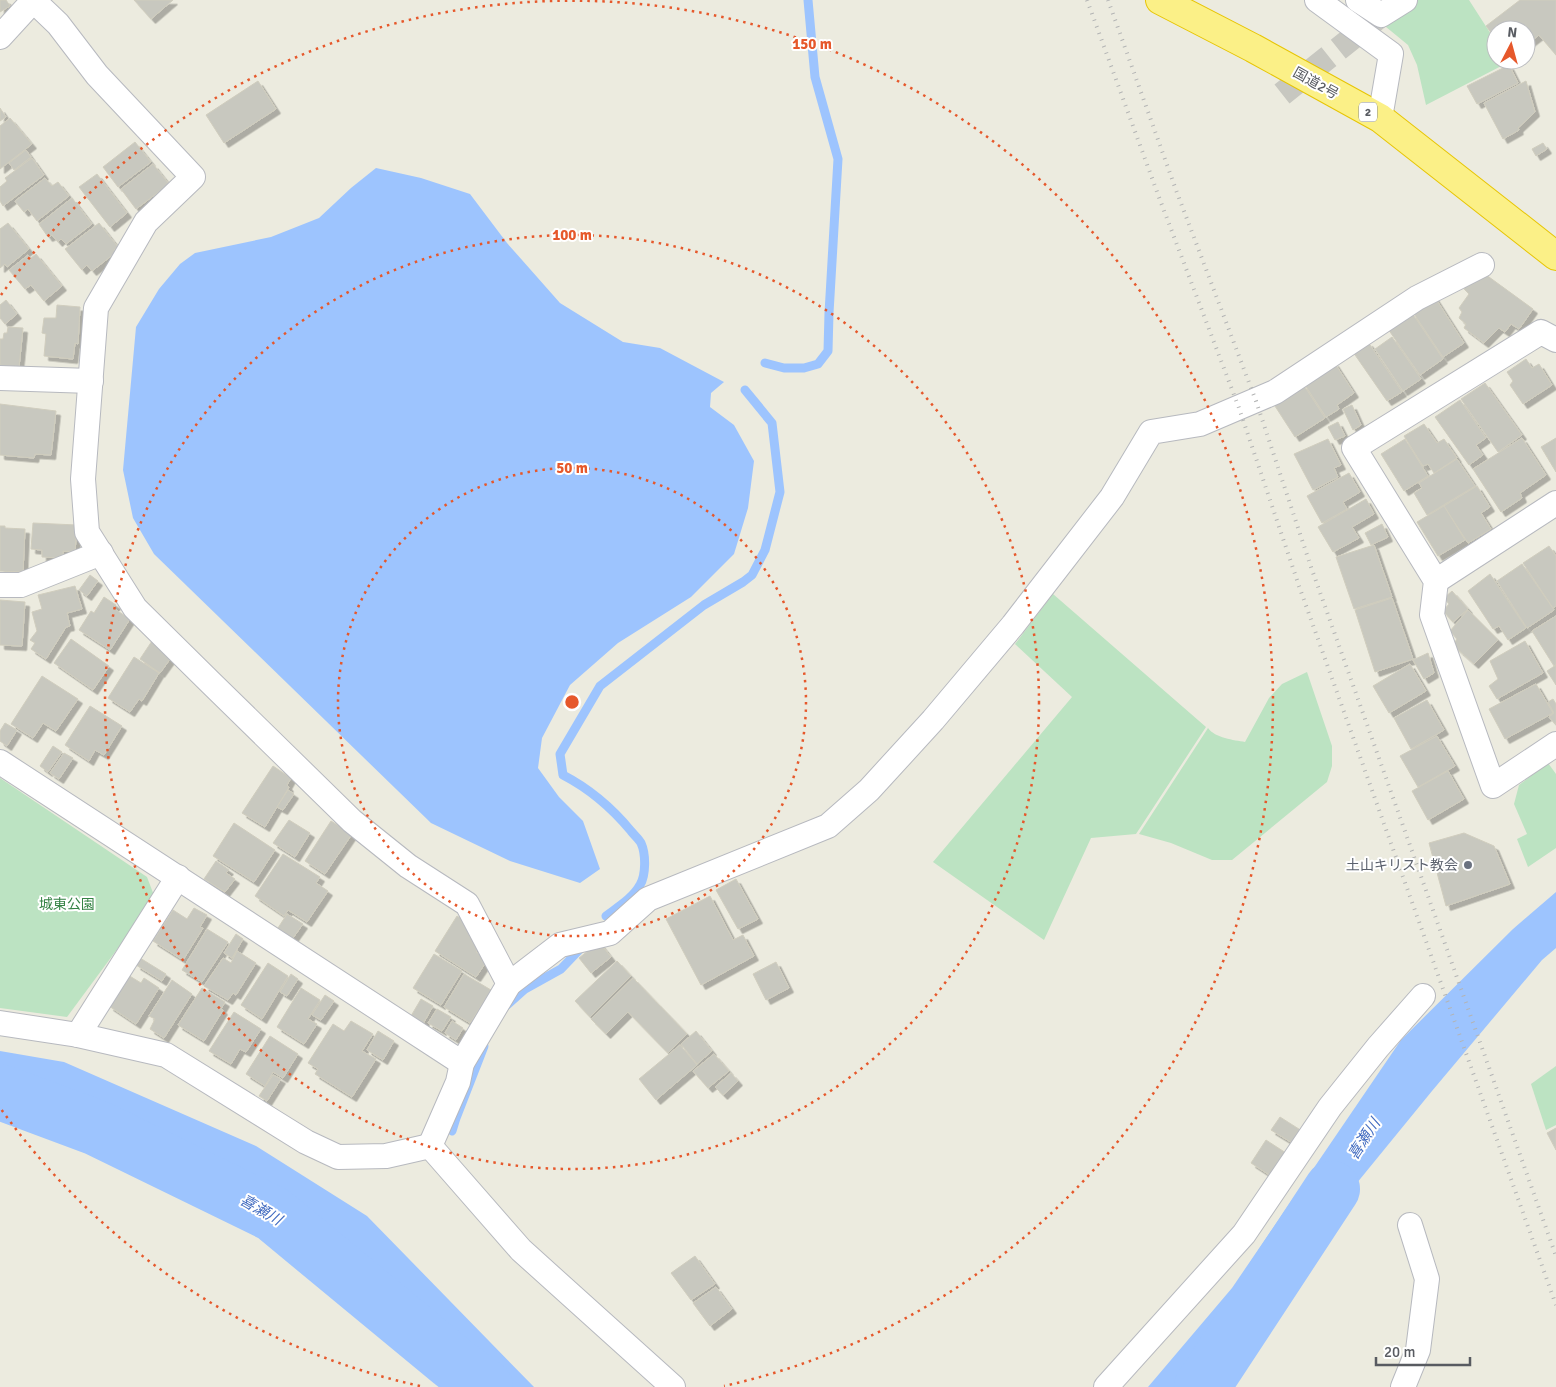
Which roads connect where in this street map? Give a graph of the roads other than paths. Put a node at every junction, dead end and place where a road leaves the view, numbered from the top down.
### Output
1 (33, 0) edge
2 (1160, 0) edge
3 (1317, 0) edge
4 (1358, 0) edge
5 (1405, 0) edge
6 (0, 37) edge
7 (1380, 118) junction
8 (1556, 256) edge
9 (1482, 265) dead end
10 (1548, 336) edge
11 (1556, 356) edge
12 (0, 378) edge
13 (91, 380) junction
14 (1556, 502) edge
15 (101, 554) junction
16 (1436, 581) junction
17 (0, 584) edge
18 (1556, 744) edge
19 (0, 762) edge
20 (178, 878) junction
21 (509, 984) junction
22 (1423, 996) dead end
23 (0, 1023) edge
24 (78, 1035) junction
25 (462, 1063) junction
26 (430, 1146) junction
27 (1410, 1225) dead end
28 (673, 1387) edge
29 (1106, 1387) edge
30 (1403, 1387) edge

1 - 6 street
1 - 13 street
2 - 7 highway, 国道2号 / 2
3 - 7 street
4 - 5 street
7 - 8 highway, 国道2号 / 2
9 - 21 street
10 - 11 street
10 - 16 street
12 - 13 street
13 - 15 street
14 - 16 street
15 - 17 street
15 - 21 street
16 - 18 street
19 - 20 street
20 - 24 street
20 - 25 street
21 - 25 street
22 - 29 street
23 - 24 street
24 - 26 street
25 - 26 street
26 - 28 street
27 - 30 street

